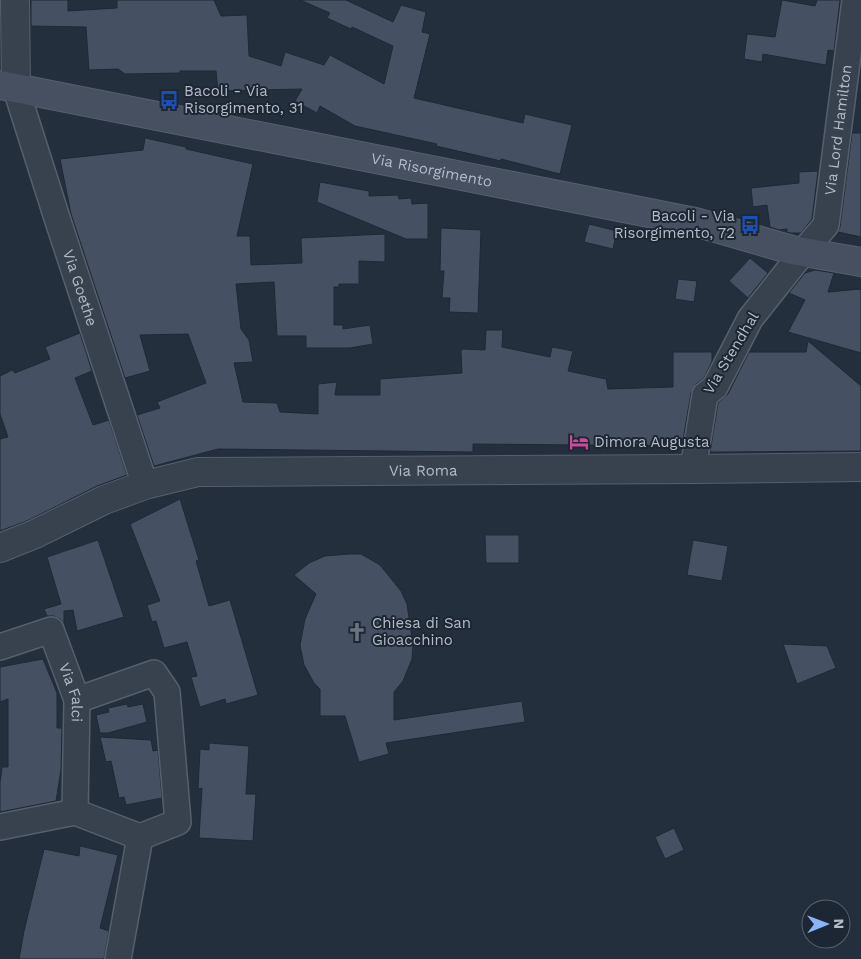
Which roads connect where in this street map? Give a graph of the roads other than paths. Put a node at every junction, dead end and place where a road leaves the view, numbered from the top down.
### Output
1 (15, 0) edge
2 (855, 0) edge
3 (8, 87) edge
4 (803, 252) junction
5 (861, 262) edge
6 (861, 466) edge
7 (693, 469) junction
8 (145, 485) junction
9 (0, 548) edge
10 (0, 647) edge
11 (77, 700) junction
12 (75, 812) junction
13 (0, 827) edge
14 (140, 837) junction
15 (118, 959) edge

1 - 3 street
2 - 4 street, Via Lord Hamilton
3 - 4 main road, Via Risorgimento
3 - 8 street, Via Goethe
4 - 5 main road, Via Risorgimento
4 - 7 street, Via Stendhal
6 - 7 street, Via Roma
7 - 8 street, Via Roma
8 - 9 street, Via Roma
10 - 11 street, Via Falci
11 - 12 street, Via Falci
11 - 14 street
12 - 13 street
12 - 14 street
14 - 15 street

